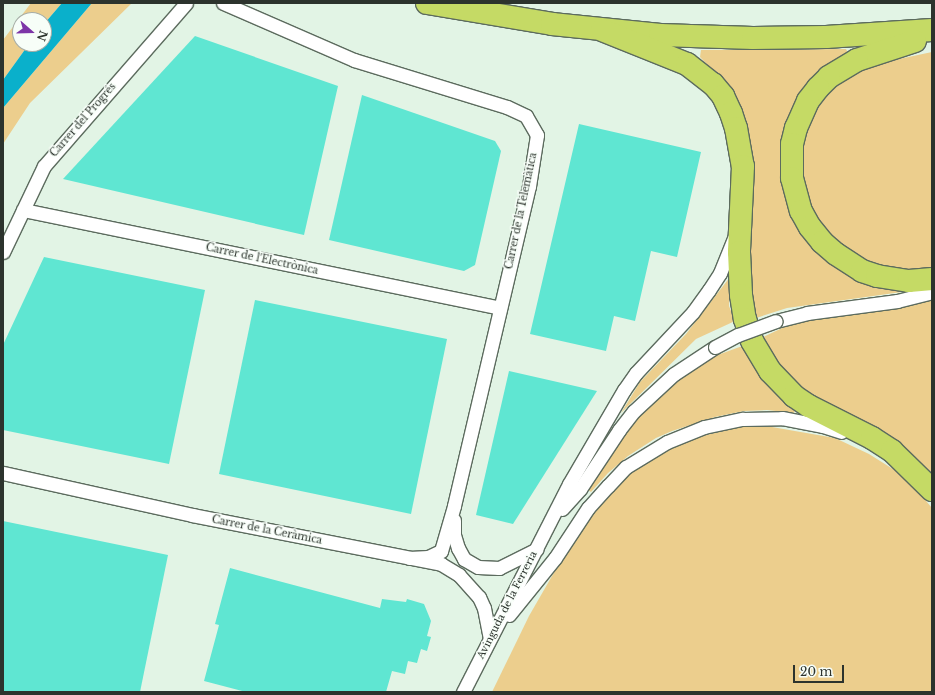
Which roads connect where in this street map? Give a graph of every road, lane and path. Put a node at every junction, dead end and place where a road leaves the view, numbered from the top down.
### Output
1 (186, 3) edge
2 (223, 3) edge
3 (428, 3) edge
4 (602, 30) junction
5 (932, 31) edge
6 (742, 208) junction
7 (23, 210) junction
8 (3, 252) edge
9 (932, 278) edge
10 (932, 292) edge
11 (500, 308) junction
12 (911, 468) junction
13 (3, 473) edge
14 (932, 490) edge
15 (454, 506) junction
16 (553, 519) junction
17 (537, 549) junction
18 (409, 558) junction
19 (490, 638) junction
20 (463, 692) edge

1 - 7 street, Carrer del Progrés
2 - 11 street, Carrer de la Telemàtica
3 - 4 highway
4 - 5 highway
4 - 6 highway
5 - 9 highway
6 - 12 highway
6 - 16 street
7 - 8 street, Carrer del Progrés
7 - 11 street, Carrer de l'Electrònica
10 - 16 street, bridge
11 - 15 street, Carrer de la Telemàtica
12 - 14 highway
12 - 19 street
13 - 18 street, Carrer de la Ceràmica
15 - 17 street
15 - 18 street
16 - 17 street, Avinguda de la Ferreria
17 - 19 street, Avinguda de la Ferreria
18 - 19 street, Carrer de la Ceràmica
19 - 20 street, Avinguda de la Ferreria

